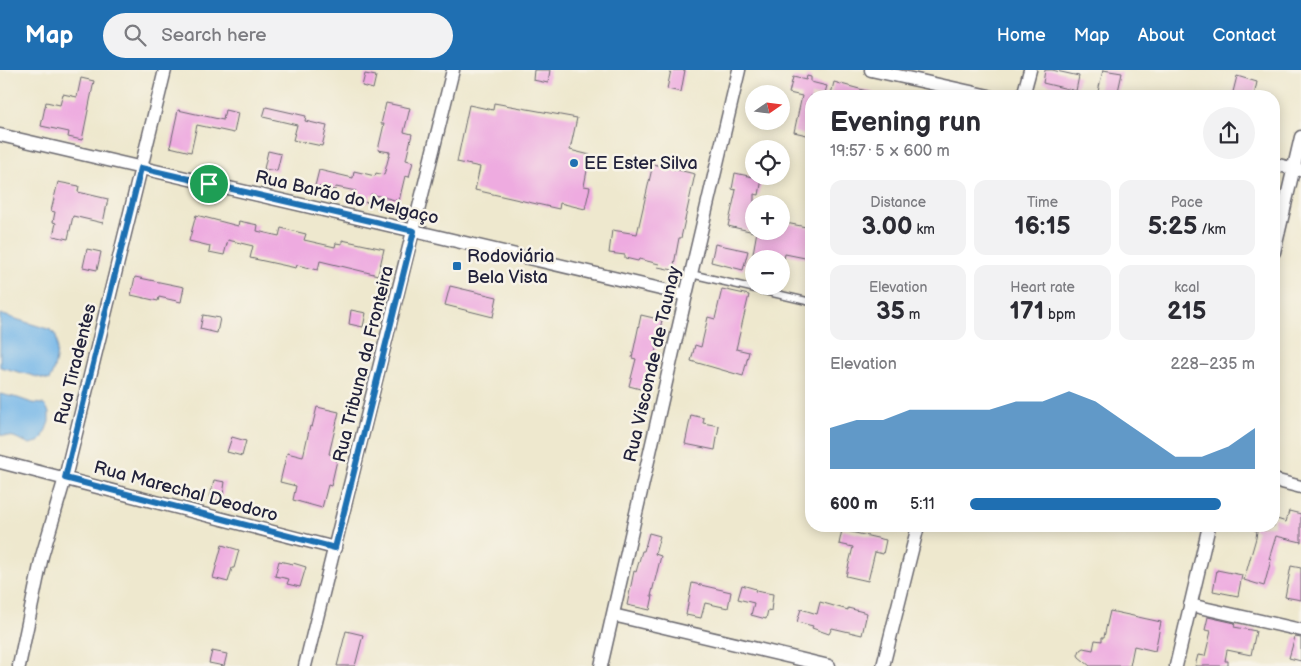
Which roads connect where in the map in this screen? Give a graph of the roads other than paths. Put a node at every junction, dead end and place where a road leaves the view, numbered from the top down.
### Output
1 (164, 70) edge
2 (453, 70) edge
3 (739, 70) edge
4 (872, 70) edge
5 (1030, 70) edge
6 (896, 73) edge
7 (965, 90) edge
8 (1025, 90) edge
9 (0, 135) edge
10 (1301, 137) edge
11 (1280, 166) edge
12 (141, 168) junction
13 (1297, 170) edge
14 (414, 231) junction
15 (1280, 231) edge
16 (690, 274) junction
17 (686, 295) junction
18 (805, 301) edge
19 (0, 462) edge
20 (65, 478) junction
21 (1280, 482) edge
22 (1301, 487) edge
23 (916, 532) edge
24 (1208, 532) edge
25 (335, 548) junction
26 (1190, 605) junction
27 (613, 615) junction
28 (1301, 630) edge
29 (19, 666) edge
30 (305, 666) edge
31 (600, 666) edge
32 (828, 666) edge
33 (883, 666) edge
34 (1176, 666) edge

1 - 12 street, Rua Tiradentes
2 - 14 street, Rua Tribuna da Fronteira
3 - 16 street, Rua Visconde de Taunay
4 - 6 street
5 - 8 street
6 - 7 street
9 - 12 street, Rua Barão do Melgaço
10 - 13 street
11 - 13 street
12 - 14 street, Rua Barão do Melgaço
12 - 20 street, Rua Tiradentes
13 - 15 street
14 - 17 street, Rua Barão do Melgaço
14 - 25 street, Rua Tribuna da Fronteira
16 - 17 street, Rua Visconde de Taunay
16 - 18 lane
17 - 27 street, Rua Visconde de Taunay
19 - 20 street, Rua Marechal Deodoro
20 - 25 street, Rua Marechal Deodoro
20 - 29 street, Rua Tiradentes
21 - 22 street
23 - 33 street
24 - 26 street
25 - 30 street, Rua Tribuna da Fronteira
26 - 28 street
26 - 34 street
27 - 31 street, Rua Visconde de Taunay
27 - 32 street

